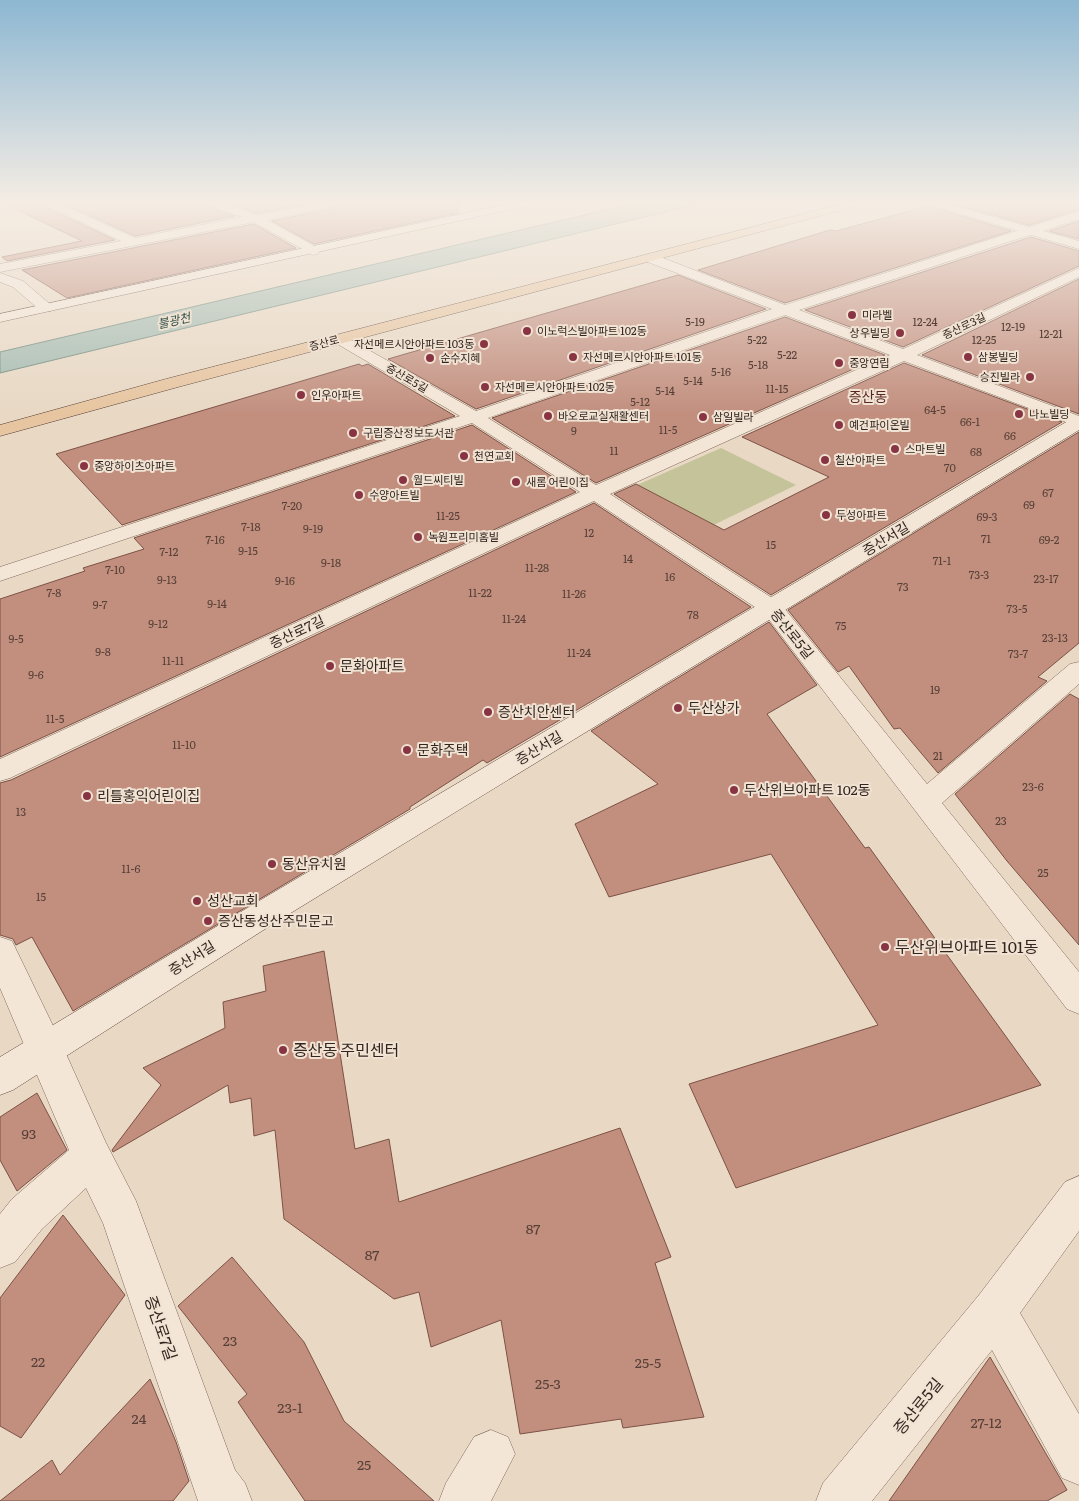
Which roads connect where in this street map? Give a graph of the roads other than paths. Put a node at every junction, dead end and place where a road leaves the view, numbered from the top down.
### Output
1 (210, 273) edge
2 (592, 273) edge
3 (690, 273) edge
4 (899, 273) edge
5 (1077, 273) edge
6 (0, 277) edge
7 (37, 280) dead end
8 (18, 284) junction
9 (46, 308) junction
10 (787, 309) junction
11 (0, 318) edge
12 (340, 339) junction
13 (904, 354) junction
14 (474, 418) junction
15 (1079, 422) edge
16 (0, 431) edge
17 (595, 493) junction
18 (0, 574) edge
19 (772, 608) junction
20 (1079, 670) edge
21 (0, 771) edge
22 (925, 802) junction
23 (0, 951) edge
24 (1079, 998) edge
25 (46, 1048) junction
26 (0, 1077) edge
27 (92, 1157) junction
28 (1079, 1196) edge
29 (0, 1247) edge
30 (996, 1311) junction
31 (491, 1454) dead end
32 (1079, 1461) edge
33 (227, 1501) edge
34 (464, 1501) edge
35 (841, 1501) edge

1 - 9 street
2 - 12 main road, 증산로
3 - 10 street
4 - 10 street
5 - 13 street, 증산로3길
6 - 8 street
7 - 8 street
8 - 9 street
9 - 11 street
10 - 13 street, 증산서길
10 - 14 street
12 - 14 street, 증산로5길
12 - 16 main road, 증산로
13 - 15 street, 증산서길
13 - 17 street
14 - 17 street, 증산로5길
14 - 18 street
15 - 19 street, 증산서길
17 - 19 street, 증산로5길
17 - 21 street, 증산로7길
19 - 22 street, 증산로5길
19 - 25 street, 증산서길
20 - 22 street
22 - 24 street, 증산로5길
23 - 25 street, 증산로7길
25 - 26 street, 증산서길
25 - 27 street, 증산로7길
27 - 29 street
27 - 33 street, 증산로7길
28 - 30 street, 증산로5길
30 - 32 street
30 - 35 street, 증산로5길
31 - 34 street

